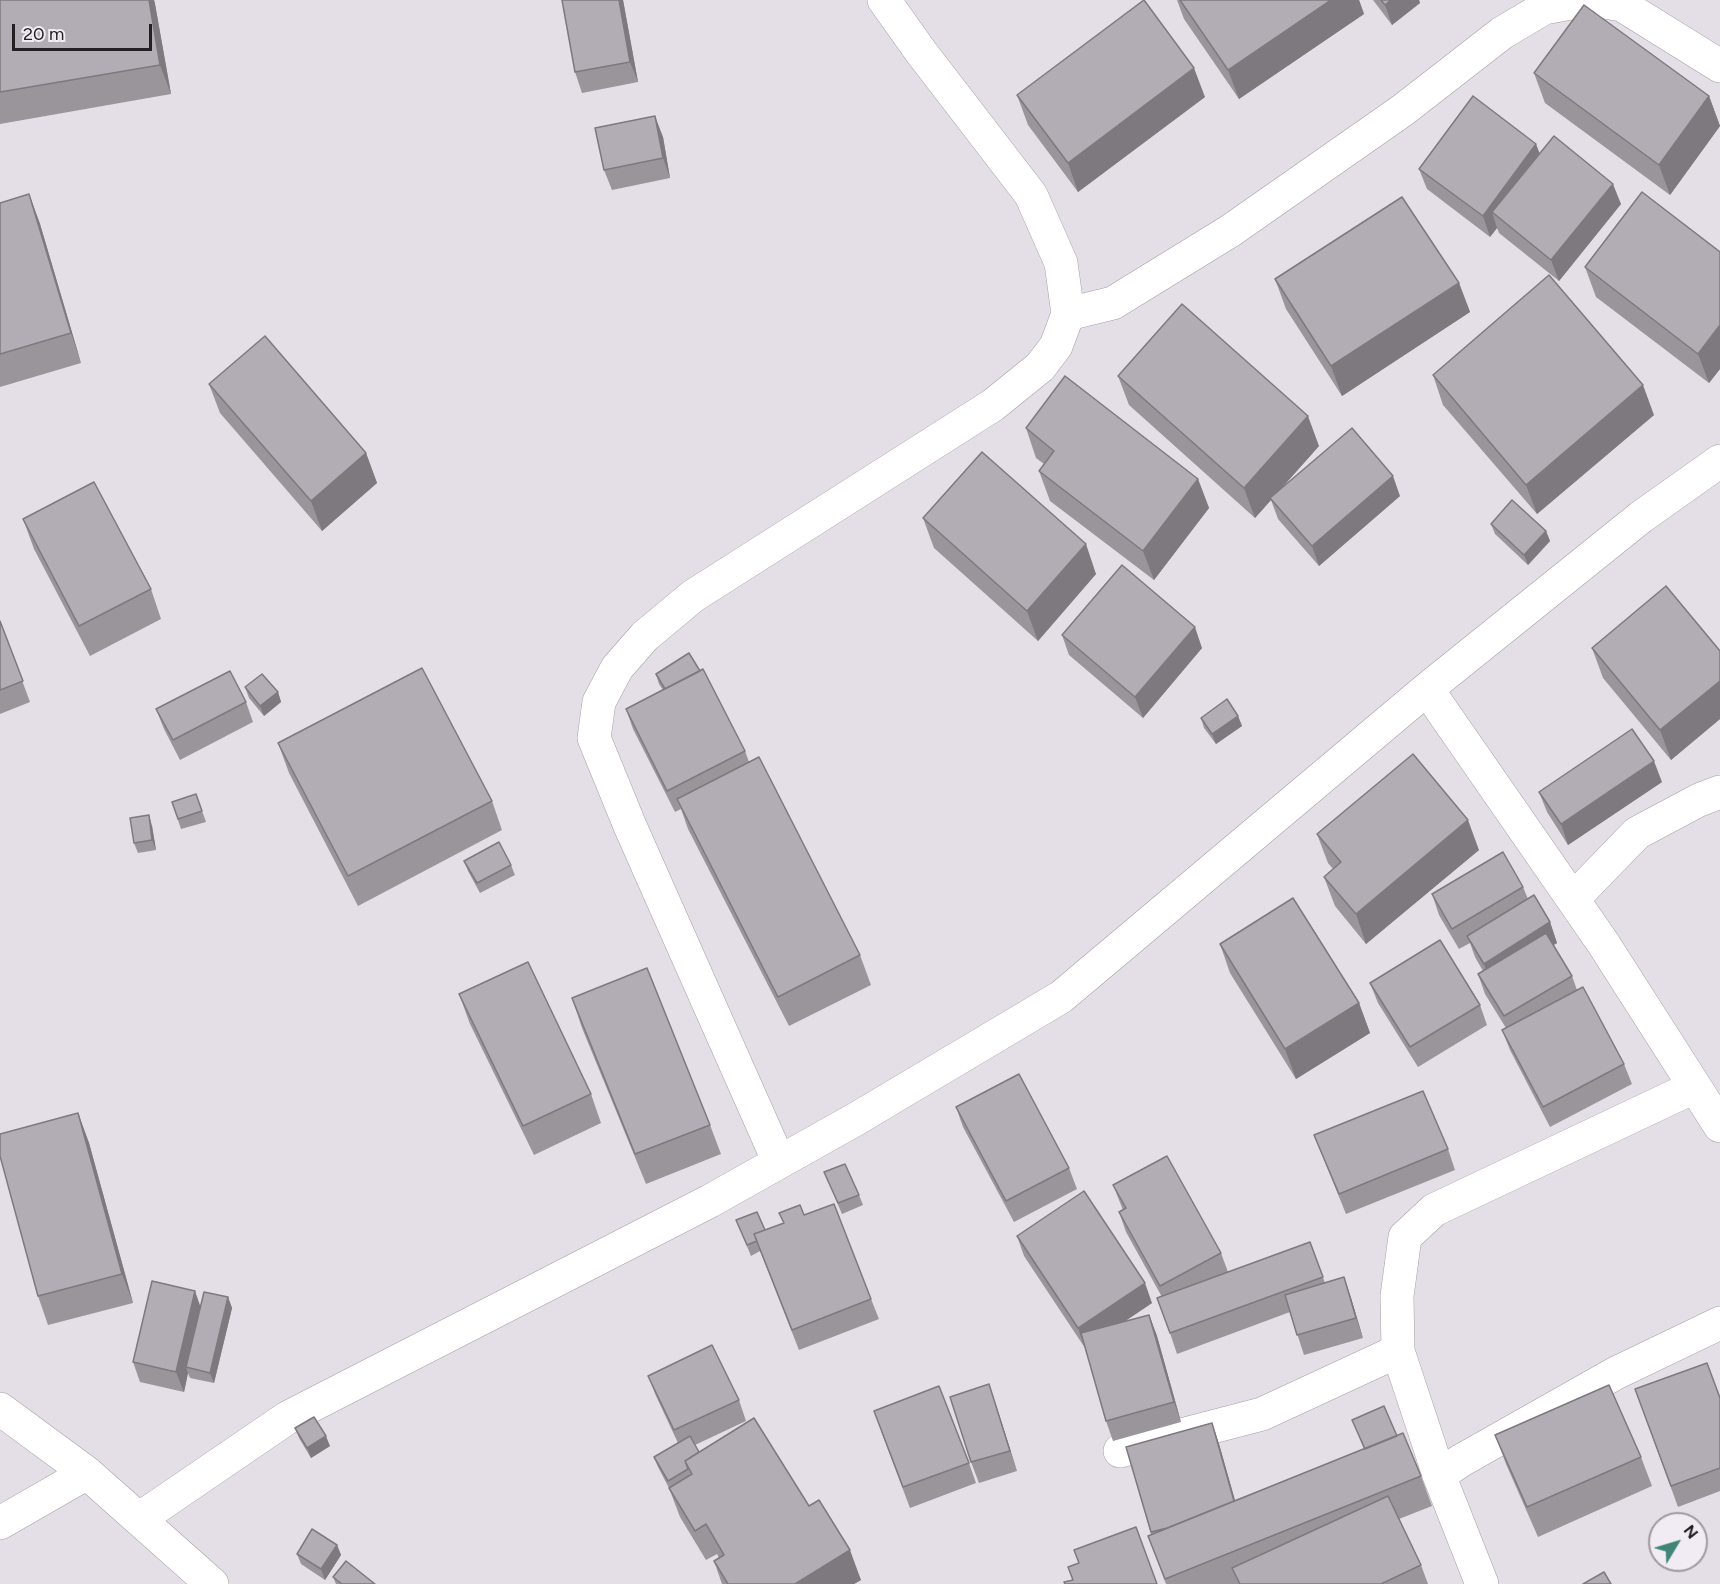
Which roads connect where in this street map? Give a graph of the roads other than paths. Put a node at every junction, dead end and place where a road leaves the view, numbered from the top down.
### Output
1 (884, 0) edge
2 (1587, 0) edge
3 (1593, 0) edge
4 (1720, 66) edge
5 (1068, 314) junction
6 (1720, 460) edge
7 (1427, 689) junction
8 (1720, 792) edge
9 (1573, 899) junction
10 (1694, 1087) junction
11 (1720, 1126) edge
12 (779, 1162) junction
13 (1720, 1323) edge
14 (1398, 1351) junction
15 (0, 1409) edge
16 (1120, 1451) dead end
17 (87, 1473) junction
18 (1439, 1475) junction
19 (139, 1518) junction
20 (0, 1523) edge
21 (212, 1584) edge
22 (1482, 1584) edge

1 - 5 street
2 - 5 street
3 - 4 street
5 - 12 street
6 - 7 street
7 - 9 street
7 - 12 street
8 - 9 street
9 - 10 street
10 - 11 street
10 - 14 street
12 - 19 street
13 - 18 street
14 - 16 street
14 - 18 street
15 - 17 street
17 - 19 street
17 - 20 street
18 - 22 street
19 - 21 street

